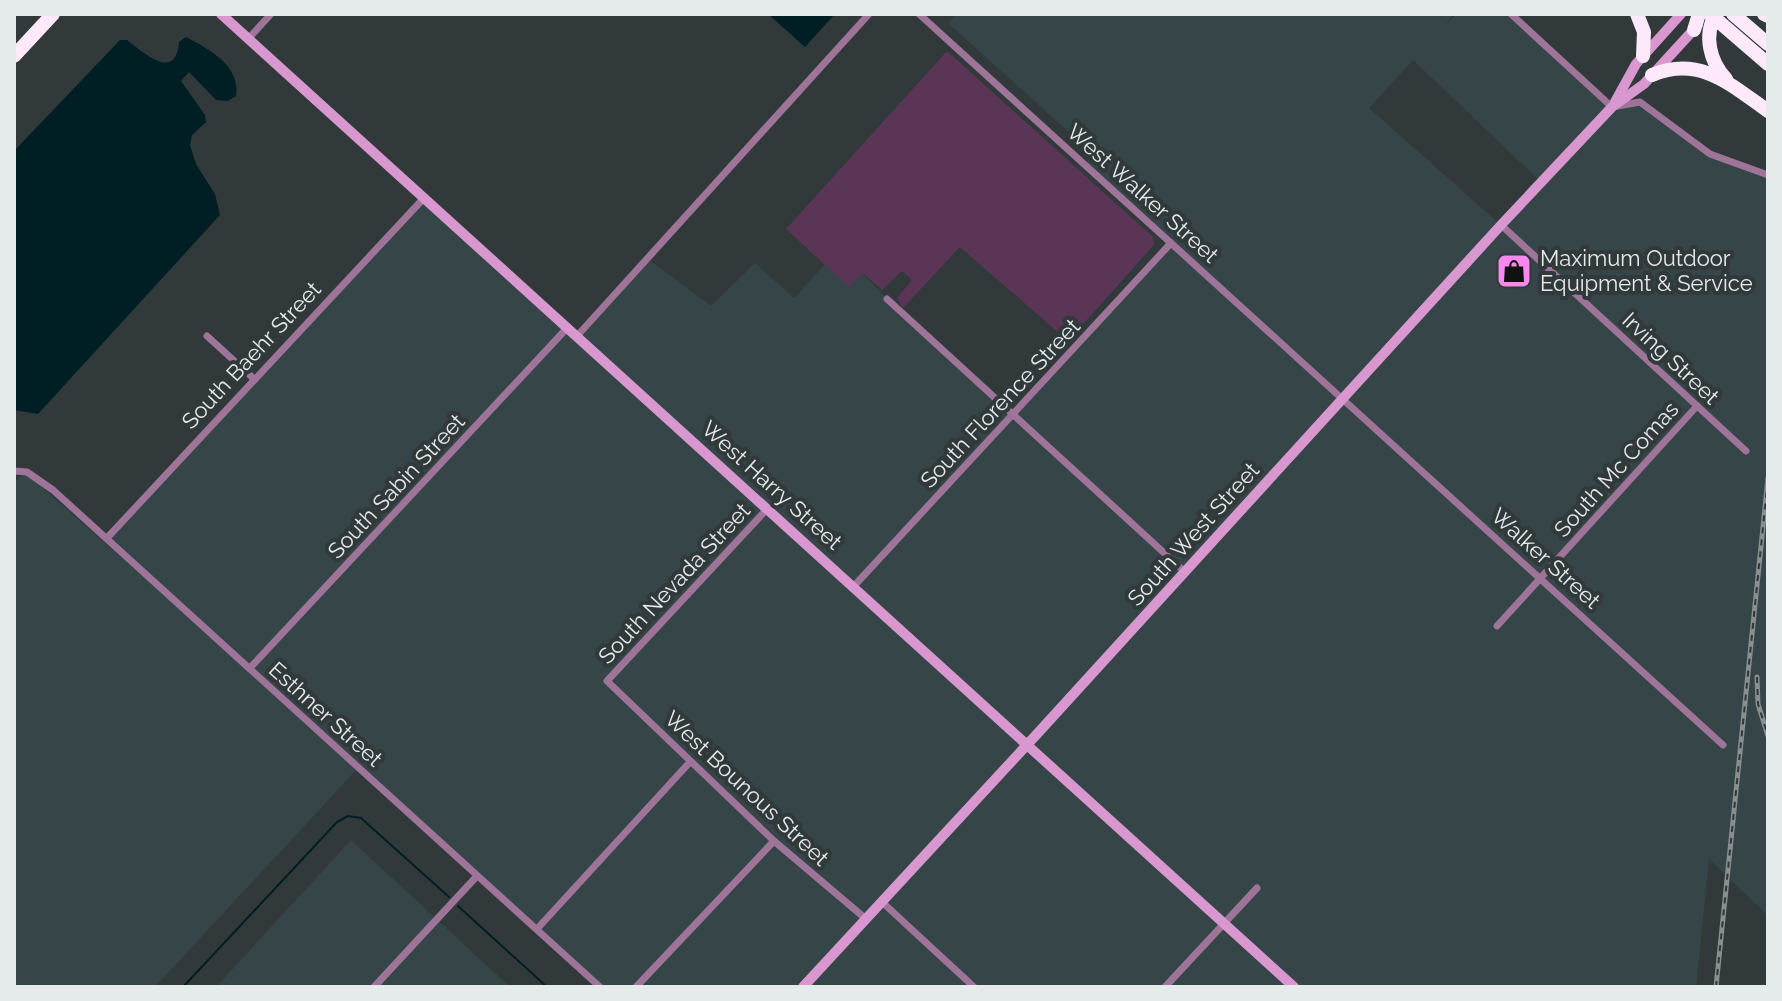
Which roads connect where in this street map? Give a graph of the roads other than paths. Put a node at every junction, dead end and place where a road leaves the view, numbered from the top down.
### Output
1 (53, 14) edge
2 (221, 14) edge
3 (271, 14) edge
4 (869, 14) edge
5 (919, 14) edge
6 (1511, 14) edge
7 (1637, 14) edge
8 (1681, 14) edge
9 (1707, 14) edge
10 (1733, 14) edge
11 (1694, 30) joint
12 (248, 39) junction
13 (1768, 44) edge
14 (14, 56) edge
15 (1643, 56) junction
16 (1768, 64) edge
17 (1652, 75) junction
18 (1732, 85) junction
19 (1612, 107) junction
20 (1768, 111) edge
21 (1768, 175) edge
22 (424, 198) junction
23 (1501, 225) junction
24 (1171, 243) junction
25 (887, 299) dead end
26 (568, 327) junction
27 (207, 336) dead end
28 (577, 336) junction
29 (254, 379) junction
30 (1344, 399) junction
31 (1697, 406) junction
32 (1013, 415) junction
33 (1746, 451) dead end
34 (14, 471) edge
35 (768, 508) junction
36 (107, 538) junction
37 (1185, 572) junction
38 (1541, 579) junction
39 (854, 586) junction
40 (1497, 626) dead end
41 (250, 668) junction
42 (607, 681) joint
43 (1028, 745) junction
44 (1723, 745) dead end
45 (690, 762) junction
46 (774, 841) junction
47 (477, 876) junction
48 (1257, 888) dead end
49 (882, 902) junction
50 (866, 919) junction
51 (1224, 923) junction
52 (537, 929) junction
53 (374, 987) edge
54 (600, 987) edge
55 (636, 987) edge
56 (803, 987) edge
57 (974, 987) edge
58 (1165, 987) edge
59 (1294, 987) edge

1 - 14 highway
2 - 12 street, West Harry Street
3 - 12 street
4 - 28 street
5 - 24 street, West Walker Street
6 - 19 street
7 - 15 highway
8 - 15 street, South West Street
9 - 11 highway
9 - 16 highway, bridge
9 - 18 highway
10 - 13 highway
11 - 17 street, South West Street
12 - 22 street, West Harry Street
15 - 19 street, South West Street
17 - 18 highway
17 - 19 street, South West Street
18 - 20 highway
19 - 21 street
19 - 23 street, South West Street
22 - 26 street, West Harry Street
22 - 29 street, South Baehr Street
23 - 30 street, South West Street
23 - 31 street, Irving Street
24 - 30 street, West Walker Street
24 - 32 street, South Florence Street
25 - 32 street
26 - 28 street, West Harry Street
26 - 41 street, South Sabin Street
27 - 29 street
28 - 35 street, West Harry Street
29 - 36 street, South Baehr Street
30 - 37 street, South West Street
30 - 38 street, Walker Street
31 - 33 street, Irving Street
31 - 38 street, South Mc Comas
32 - 37 street
32 - 39 street, South Florence Street
34 - 36 street, Esthner Street
35 - 39 street, West Harry Street
35 - 42 street, South Nevada Street
36 - 41 street, Esthner Street
37 - 43 street, South West Street
38 - 40 street, South Mc Comas
38 - 44 street, Walker Street
39 - 43 street, West Harry Street
41 - 47 street, Esthner Street
42 - 45 street, West Bounous Street
43 - 49 street, South West Street
43 - 51 street, West Harry Street
45 - 46 street, West Bounous Street
45 - 52 street
46 - 50 street, West Bounous Street
46 - 55 street
47 - 52 street, Esthner Street
47 - 53 street
48 - 51 street
49 - 50 street, South West Street
49 - 57 street
50 - 56 street, South West Street
51 - 58 street
51 - 59 street, West Harry Street
52 - 54 street, Esthner Street

